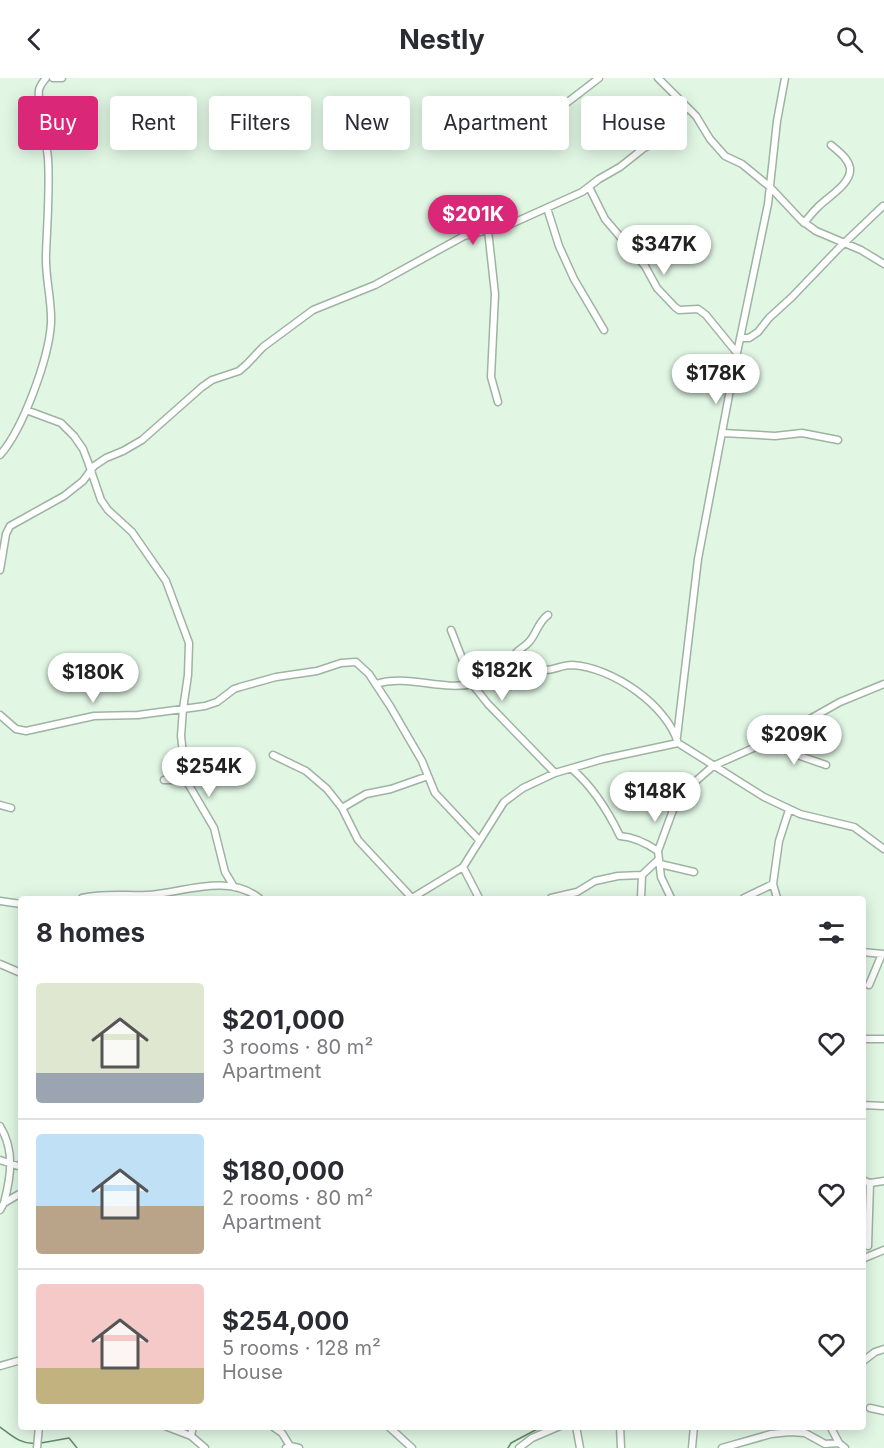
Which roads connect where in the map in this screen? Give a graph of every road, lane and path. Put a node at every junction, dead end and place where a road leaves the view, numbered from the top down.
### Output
1 (45, 78) edge
2 (54, 78) edge
3 (62, 78) edge
4 (599, 78) edge
5 (658, 78) edge
6 (784, 78) edge
7 (675, 96) edge
8 (569, 101) edge
9 (687, 108) edge
10 (831, 145) dead end
11 (641, 150) edge
12 (589, 187) junction
13 (770, 187) junction
14 (883, 206) edge
15 (547, 208) junction
16 (804, 223) junction
17 (488, 230) junction
18 (845, 242) junction
19 (884, 264) edge
20 (604, 330) dead end
21 (740, 338) junction
22 (737, 353) junction
23 (498, 402) dead end
24 (26, 410) junction
25 (723, 433) junction
26 (838, 440) dead end
27 (0, 455) edge
28 (91, 472) junction
29 (0, 570) edge
30 (548, 615) dead end
31 (451, 630) dead end
32 (512, 665) junction
33 (520, 675) dead end
34 (376, 684) junction
35 (472, 684) junction
36 (884, 684) edge
37 (183, 709) junction
38 (0, 715) edge
39 (776, 738) junction
40 (677, 740) junction
41 (273, 755) dead end
42 (826, 765) dead end
43 (713, 766) junction
44 (573, 769) junction
45 (555, 773) junction
46 (428, 776) junction
47 (164, 780) dead end
48 (186, 780) junction
49 (0, 805) edge
50 (11, 808) dead end
51 (342, 808) junction
52 (789, 810) junction
53 (479, 840) junction
54 (884, 849) edge
55 (658, 850) junction
56 (659, 862) junction
57 (463, 867) junction
58 (694, 872) dead end
59 (642, 875) junction
60 (773, 884) junction
61 (234, 887) junction
62 (130, 896) edge
63 (256, 896) edge
64 (410, 896) edge
65 (415, 896) edge
66 (478, 896) edge
67 (560, 896) edge
68 (641, 896) edge
69 (669, 896) edge
70 (748, 896) edge
71 (776, 896) edge
72 (0, 901) edge
73 (18, 904) edge
74 (866, 952) edge
75 (883, 954) edge
76 (0, 964) edge
77 (18, 972) edge
78 (869, 985) dead end
79 (866, 1039) edge
80 (884, 1039) edge
81 (866, 1105) edge
82 (884, 1106) edge
83 (0, 1126) edge
84 (0, 1160) edge
85 (12, 1164) junction
86 (18, 1166) edge
87 (866, 1182) edge
88 (884, 1182) edge
89 (870, 1183) junction
90 (18, 1195) edge
91 (1, 1208) edge
92 (866, 1233) edge
93 (866, 1246) edge
94 (884, 1250) edge
95 (876, 1252) junction
96 (866, 1257) edge
97 (884, 1349) edge
98 (866, 1360) edge
99 (18, 1361) edge
100 (0, 1366) edge
101 (870, 1408) dead end
102 (884, 1411) edge
103 (39, 1430) edge
104 (175, 1430) edge
105 (192, 1430) edge
106 (278, 1430) edge
107 (392, 1430) edge
108 (551, 1430) edge
109 (577, 1430) edge
110 (620, 1430) edge
111 (694, 1430) edge
112 (832, 1430) edge
113 (191, 1436) junction
114 (839, 1443) junction
115 (288, 1447) edge
116 (37, 1448) edge
117 (204, 1448) edge
118 (299, 1448) edge
119 (412, 1448) edge
120 (519, 1448) edge
121 (580, 1448) edge
122 (621, 1448) edge
123 (692, 1448) edge
124 (722, 1448) edge
125 (845, 1448) edge

1 - 24 street
2 - 3 street
4 - 8 street
5 - 7 street
6 - 13 street
9 - 13 street
10 - 16 street
11 - 12 street
12 - 15 street
12 - 22 street
13 - 16 street
13 - 21 street
14 - 18 street
15 - 17 street
15 - 20 street
16 - 18 street
17 - 23 street
17 - 28 street
18 - 19 street
18 - 21 street
21 - 22 street
22 - 25 street
24 - 27 street
24 - 28 street
25 - 26 street
25 - 40 street
28 - 29 street
28 - 37 street
30 - 32 street
31 - 35 street
32 - 33 street
32 - 35 street
32 - 40 street
34 - 35 street
34 - 37 street
34 - 46 street
35 - 45 street
36 - 39 street
37 - 38 street
37 - 48 street
39 - 42 street
39 - 43 street
40 - 43 street
40 - 44 street
41 - 51 street
43 - 52 street
43 - 55 street
44 - 45 street
44 - 55 street
45 - 53 street
46 - 51 street
46 - 53 street
47 - 48 street
48 - 61 street
49 - 50 street
51 - 64 street
52 - 54 street
52 - 60 street
53 - 57 street
55 - 56 street
56 - 58 street
56 - 59 street
56 - 69 street
57 - 65 street
57 - 66 street
59 - 67 street
59 - 68 street
60 - 70 street
60 - 71 street
61 - 62 street
61 - 63 street
72 - 73 street
74 - 75 street
75 - 78 street
76 - 77 street
79 - 80 street
81 - 82 street
83 - 85 street
84 - 85 street
85 - 86 street
85 - 91 street
87 - 89 street
88 - 89 street
89 - 92 street
90 - 91 street
93 - 95 street
94 - 95 street
95 - 96 street
97 - 98 street
99 - 100 street
101 - 102 street
103 - 116 street
104 - 113 street
105 - 113 street
106 - 115 street
107 - 119 street
108 - 120 street
109 - 121 street
110 - 122 street
111 - 123 street
112 - 114 street
113 - 117 street
114 - 124 street
114 - 125 street
115 - 118 street

